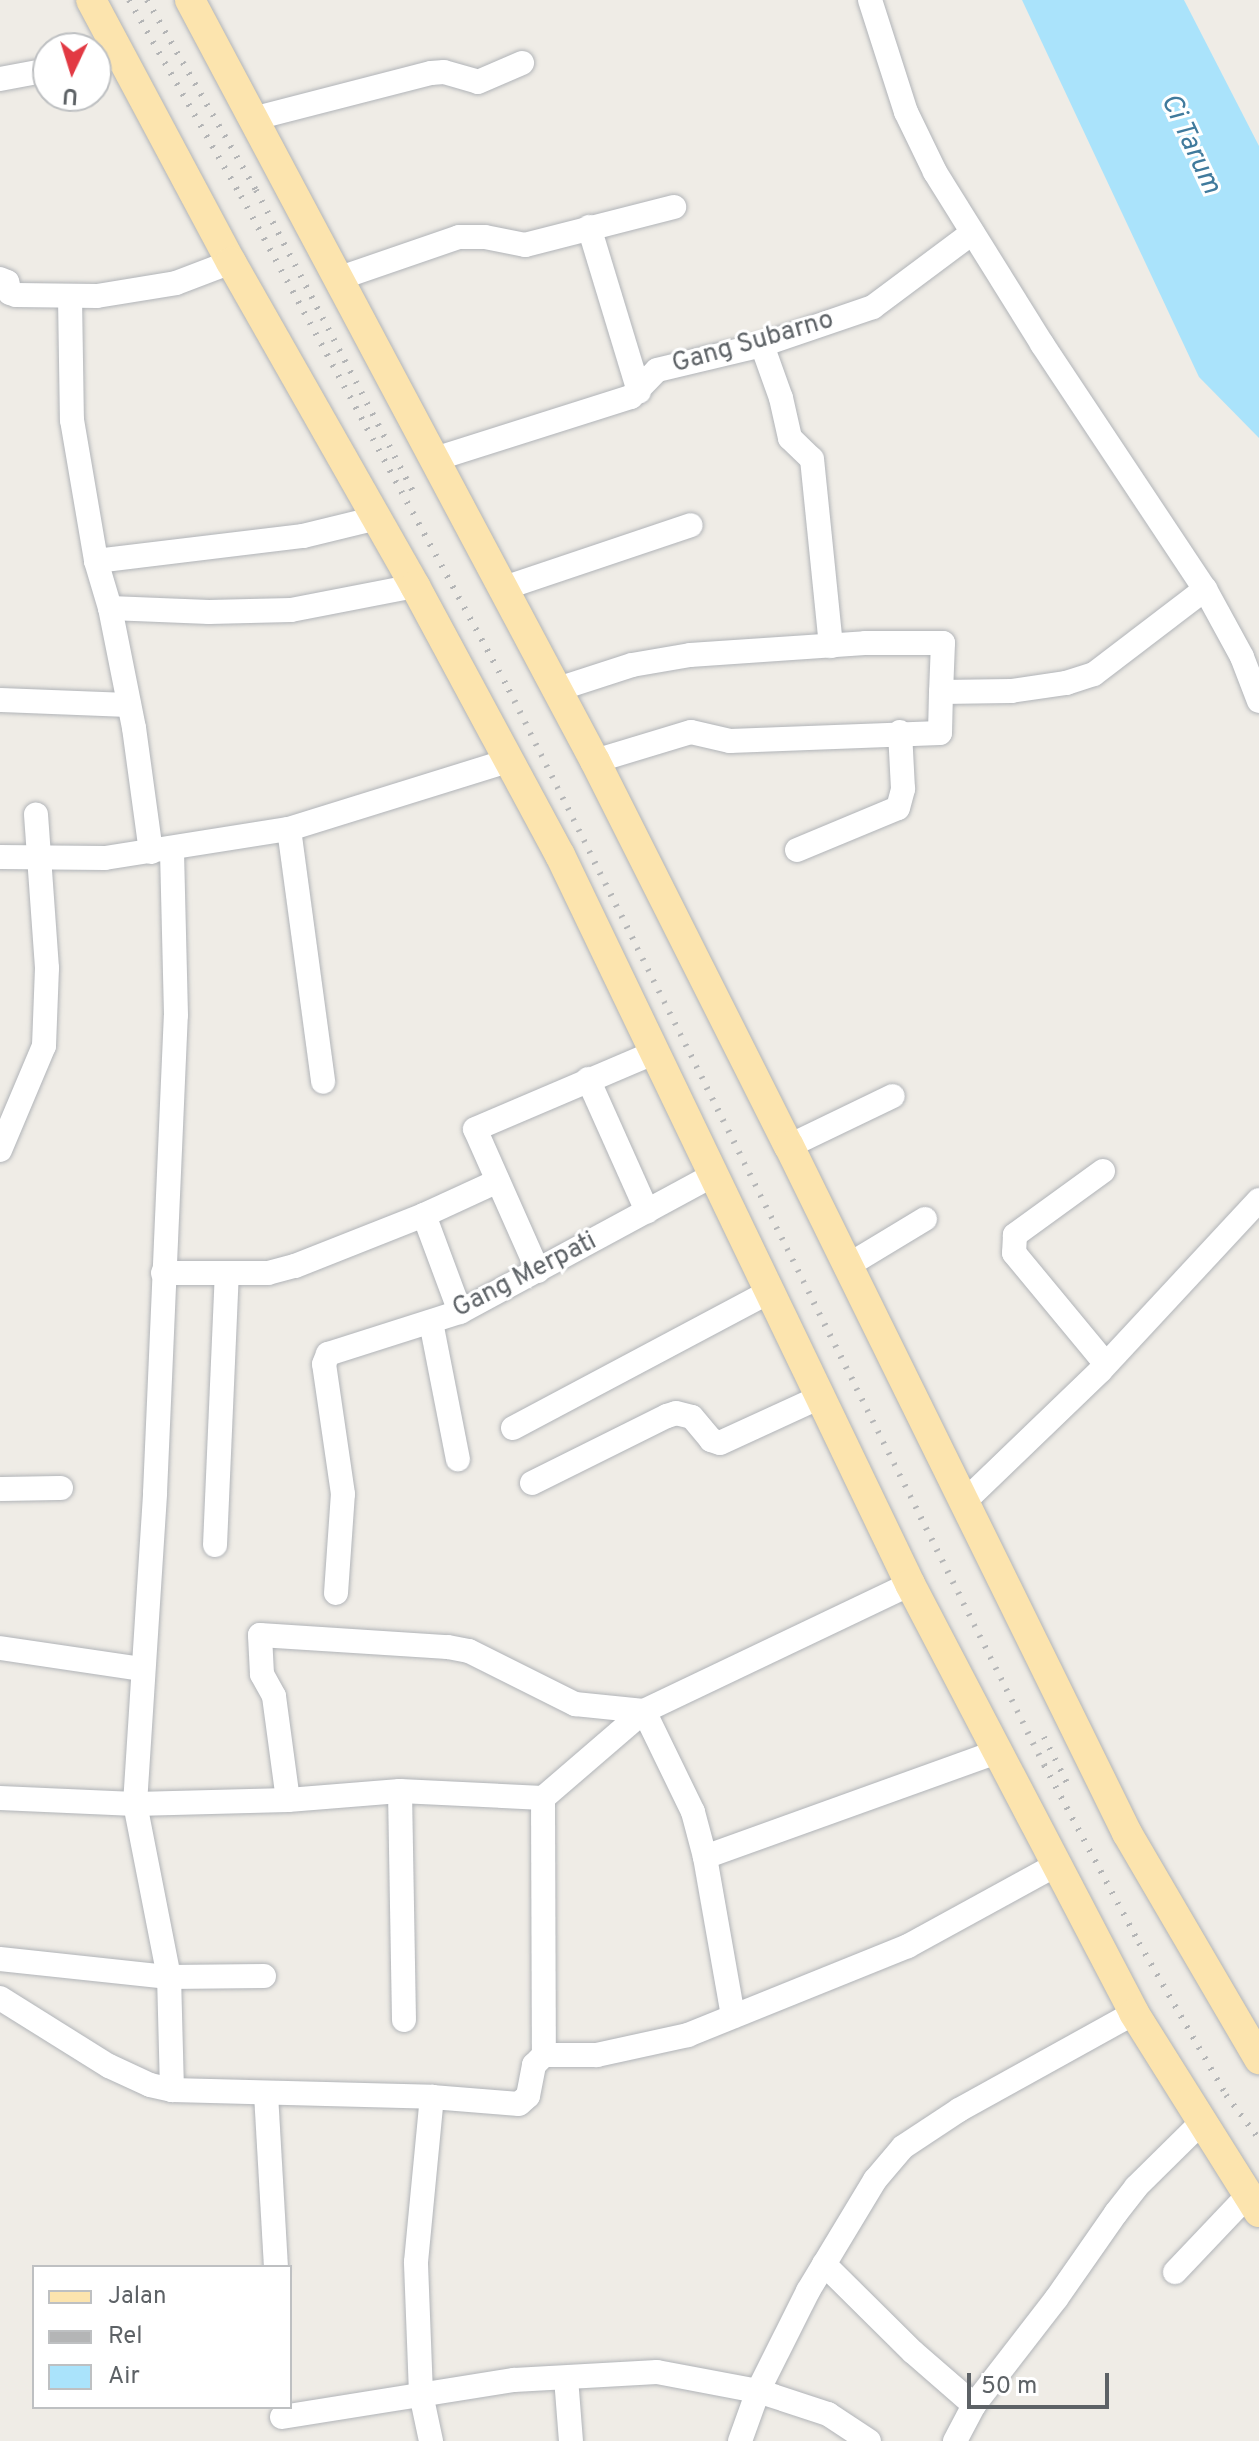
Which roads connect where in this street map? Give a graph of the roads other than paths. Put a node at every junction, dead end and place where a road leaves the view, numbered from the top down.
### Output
1 (91, 0) edge
2 (190, 0) edge
3 (870, 0) edge
4 (101, 32) edge
5 (522, 63) dead end
6 (112, 64) edge
7 (32, 73) edge
8 (0, 79) edge
9 (252, 119) junction
10 (674, 207) dead end
11 (589, 227) junction
12 (972, 233) junction
13 (231, 262) junction
14 (0, 279) edge
15 (337, 279) junction
16 (70, 297) junction
17 (762, 345) junction
18 (639, 392) junction
19 (435, 459) junction
20 (377, 518) junction
21 (691, 525) dead end
22 (96, 561) junction
23 (415, 586) junction
24 (501, 589) junction
25 (1205, 589) junction
26 (110, 608) junction
27 (831, 646) junction
28 (555, 690) junction
29 (941, 692) junction
30 (0, 700) edge
31 (1259, 701) edge
32 (129, 705) junction
33 (900, 732) junction
34 (510, 760) junction
35 (595, 761) junction
36 (36, 814) dead end
37 (289, 829) junction
38 (797, 850) dead end
39 (162, 851) junction
40 (0, 857) edge
41 (42, 858) junction
42 (653, 1053) junction
43 (588, 1079) junction
44 (323, 1082) dead end
45 (893, 1096) dead end
46 (10, 1101) edge
47 (789, 1146) junction
48 (0, 1150) edge
49 (1103, 1171) dead end
50 (712, 1176) junction
51 (498, 1181) junction
52 (1259, 1200) edge
53 (647, 1211) junction
54 (424, 1215) junction
55 (925, 1219) dead end
56 (847, 1266) junction
57 (538, 1271) junction
58 (163, 1273) junction
59 (227, 1274) junction
60 (769, 1292) junction
61 (460, 1312) junction
62 (431, 1322) junction
63 (1105, 1363) junction
64 (820, 1397) junction
65 (513, 1428) dead end
66 (458, 1459) dead end
67 (532, 1483) dead end
68 (61, 1488) dead end
69 (0, 1489) edge
70 (964, 1502) junction
71 (215, 1545) dead end
72 (910, 1584) junction
73 (336, 1593) dead end
74 (0, 1648) edge
75 (142, 1669) junction
76 (644, 1711) junction
77 (1000, 1751) junction
78 (400, 1791) junction
79 (0, 1798) edge
80 (543, 1798) junction
81 (288, 1800) junction
82 (135, 1804) junction
83 (705, 1857) junction
84 (1056, 1865) junction
85 (0, 1959) edge
86 (264, 1976) dead end
87 (169, 1977) junction
88 (0, 1998) edge
89 (1134, 2013) junction
90 (733, 2016) junction
91 (404, 2020) dead end
92 (544, 2055) junction
93 (1259, 2059) edge
94 (172, 2090) junction
95 (266, 2094) junction
96 (432, 2097) junction
97 (1202, 2122) junction
98 (1253, 2204) edge
99 (824, 2264) junction
100 (276, 2265) edge
101 (1175, 2272) dead end
102 (566, 2378) junction
103 (758, 2391) junction
104 (421, 2394) junction
105 (974, 2405) junction
106 (282, 2417) dead end
107 (431, 2441) edge
108 (571, 2441) edge
109 (740, 2441) edge
110 (869, 2441) edge
111 (955, 2441) edge

1 - 4 main road
2 - 9 main road
3 - 12 street
5 - 9 street
6 - 13 main road
7 - 8 street
9 - 15 main road
10 - 11 street
11 - 15 street
11 - 18 street
12 - 17 street, Gang Subarno
12 - 25 street
13 - 16 street
13 - 20 main road
14 - 16 street
15 - 19 main road
16 - 22 street
17 - 18 street, Gang Subarno
17 - 27 street
18 - 19 street, Gang Subarno
19 - 24 main road
20 - 22 street
20 - 23 main road
21 - 24 street
22 - 26 street
23 - 26 street
23 - 34 main road
24 - 28 main road
25 - 29 street
25 - 31 street
26 - 32 street
27 - 28 street
27 - 29 street
28 - 35 main road
29 - 33 street
30 - 32 street
32 - 39 street
33 - 35 street
33 - 38 street
34 - 37 street
34 - 42 main road
35 - 47 main road
36 - 41 street
37 - 39 street
37 - 44 street
39 - 41 street
39 - 58 street
40 - 41 street
41 - 46 street
42 - 43 street
42 - 50 main road
43 - 51 street
43 - 53 street
45 - 47 street
46 - 48 street
47 - 56 main road
49 - 63 street
50 - 53 street, Gang Merpati
50 - 60 main road
51 - 54 street
51 - 57 street
52 - 63 street
53 - 57 street, Gang Merpati
54 - 59 street
54 - 61 street
55 - 56 street
56 - 70 main road
57 - 61 street, Gang Merpati
58 - 59 street
58 - 75 street
59 - 71 street
60 - 64 main road
60 - 65 street
61 - 62 street, Gang Merpati
62 - 66 street
62 - 73 street, Gang Merpati
63 - 70 street
64 - 67 street
64 - 72 main road
68 - 69 street
70 - 93 main road
72 - 76 street
72 - 77 main road
74 - 75 street
75 - 82 street
76 - 80 street
76 - 81 street
76 - 83 street
77 - 83 street
77 - 84 main road
78 - 80 street
78 - 81 street
78 - 91 street
79 - 82 street
80 - 92 street
81 - 82 street
82 - 87 street
83 - 90 street
84 - 89 main road
84 - 90 street
85 - 87 street
86 - 87 street
87 - 94 street
88 - 94 street
89 - 97 main road
89 - 99 street
90 - 92 street
92 - 96 street
94 - 95 street
95 - 96 street
95 - 100 street
96 - 104 street
97 - 98 main road
97 - 105 street
98 - 101 street
99 - 103 street
99 - 105 street
102 - 103 street
102 - 104 street
102 - 108 street
103 - 109 street
103 - 110 street
104 - 106 street
104 - 107 street
105 - 111 street

